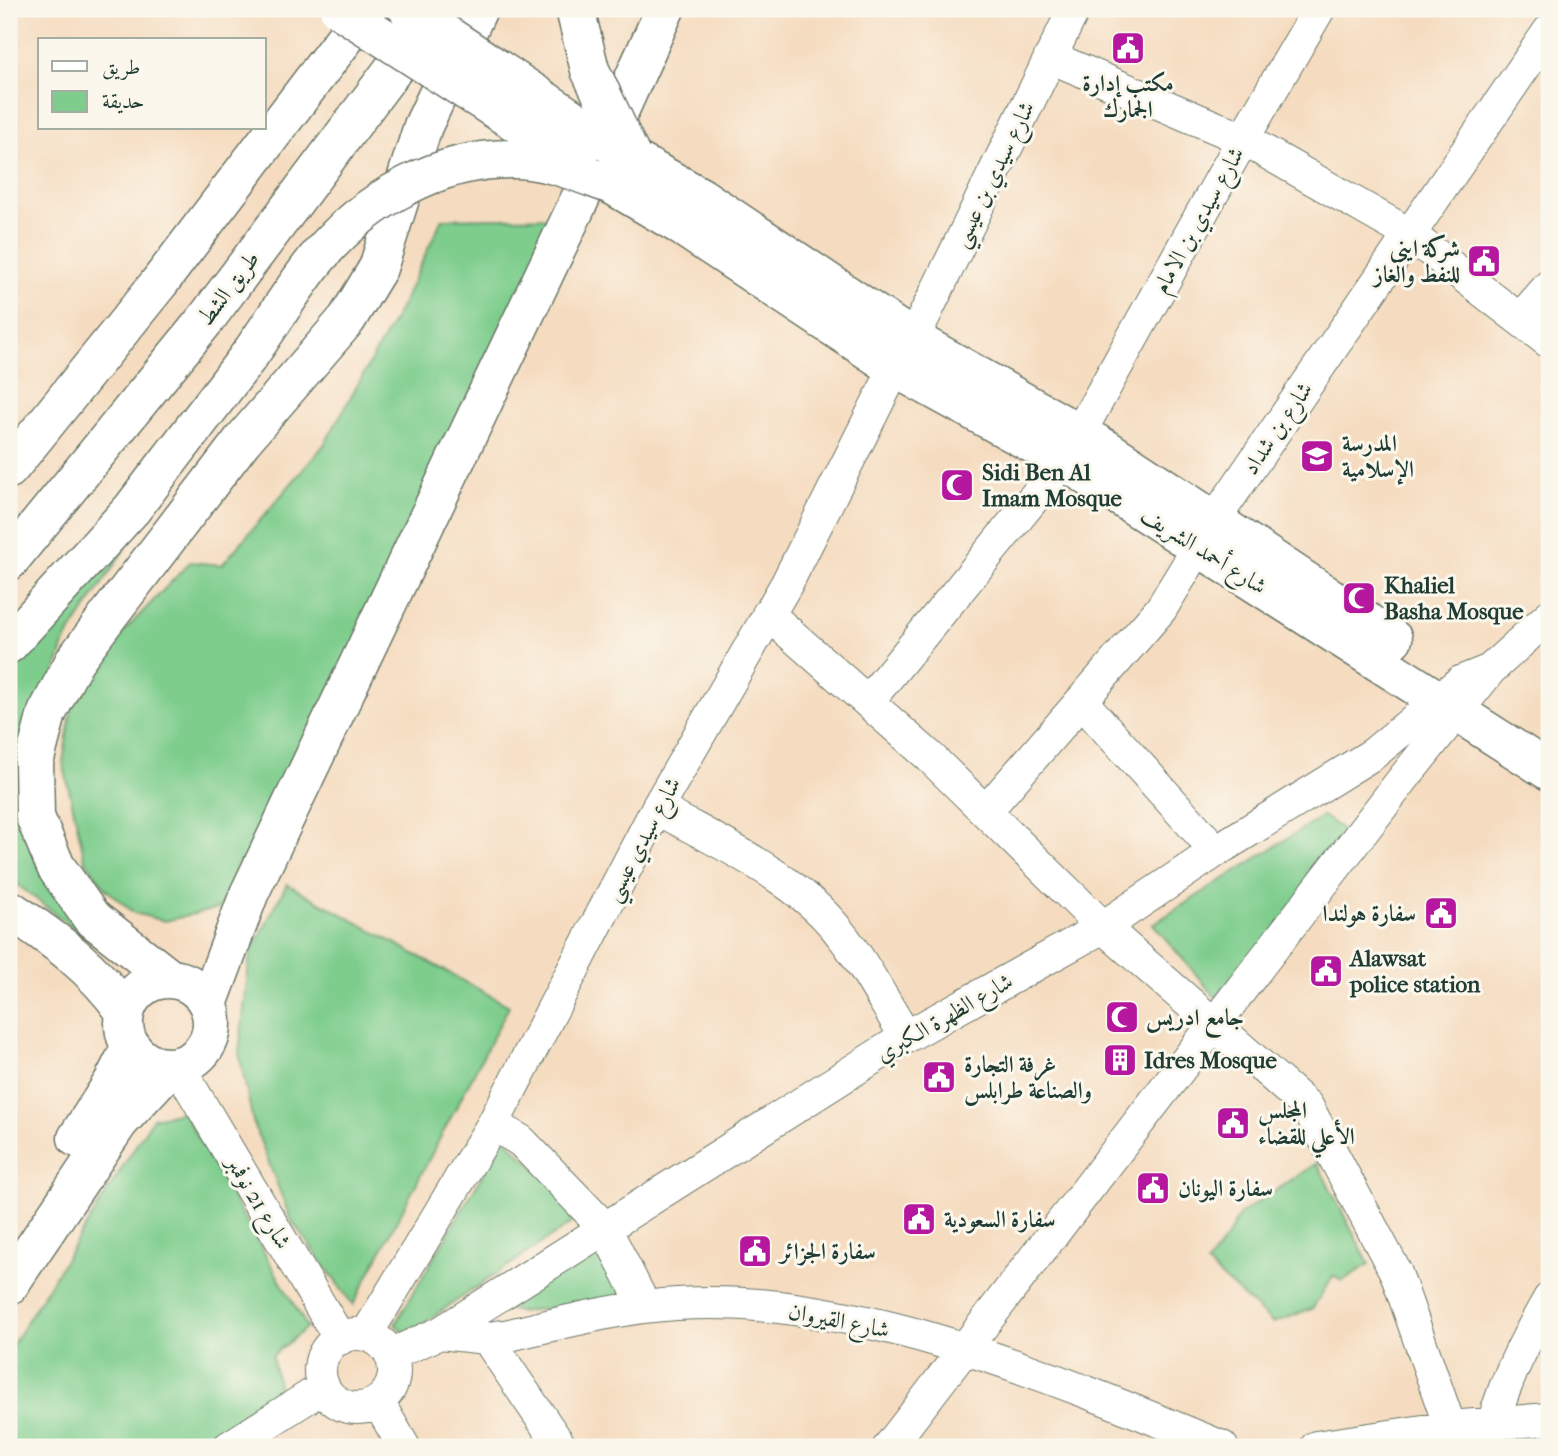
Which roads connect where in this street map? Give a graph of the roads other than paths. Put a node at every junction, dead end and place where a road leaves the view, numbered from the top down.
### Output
1 (339, 9) edge
2 (367, 9) edge
3 (408, 9) edge
4 (438, 9) edge
5 (478, 9) edge
6 (575, 9) edge
7 (665, 9) edge
8 (1074, 9) edge
9 (1319, 9) edge
10 (1534, 9) edge
11 (1549, 22) edge
12 (1549, 32) edge
13 (1050, 57) junction
14 (1243, 139) junction
15 (622, 171) junction
16 (1409, 234) junction
17 (1549, 286) edge
18 (1521, 318) junction
19 (1549, 342) edge
20 (904, 354) junction
21 (1072, 447) junction
22 (9, 470) edge
23 (1208, 535) junction
24 (9, 561) edge
25 (768, 614) junction
26 (1549, 615) edge
27 (9, 643) edge
28 (1464, 691) junction
29 (869, 700) junction
30 (1082, 702) junction
31 (1549, 744) edge
32 (1373, 754) junction
33 (1549, 771) edge
34 (1403, 779) junction
35 (657, 808) junction
36 (986, 811) junction
37 (1216, 851) junction
38 (250, 894) junction
39 (9, 909) edge
40 (1103, 927) junction
41 (172, 979) junction
42 (208, 1004) junction
43 (1214, 1022) junction
44 (128, 1030) junction
45 (906, 1037) junction
46 (174, 1067) junction
47 (493, 1124) junction
48 (605, 1228) junction
49 (9, 1241) edge
50 (9, 1285) edge
51 (1549, 1299) edge
52 (645, 1307) junction
53 (440, 1333) junction
54 (353, 1337) junction
55 (487, 1338) junction
56 (966, 1349) junction
57 (390, 1354) junction
58 (324, 1387) junction
59 (379, 1402) junction
60 (1549, 1419) edge
61 (1450, 1427) junction
62 (1490, 1435) edge
63 (229, 1447) edge
64 (404, 1447) edge
65 (561, 1447) edge
66 (889, 1447) edge
67 (1222, 1447) edge
68 (1316, 1447) edge

1 - 15 main road, bridge
2 - 22 main road
3 - 15 main road, bridge
4 - 24 main road, طريق الشط
5 - 41 main road
6 - 15 main road, bridge
7 - 38 main road
8 - 13 street, شارع سيدي بن عيسي
9 - 14 street, شارع سيدي بن الامام
10 - 11 street
12 - 16 street, شارع بن شداد
13 - 14 street
13 - 20 street, شارع سيدي بن عيسي
14 - 16 street
14 - 21 street, شارع سيدي بن الامام
15 - 20 main road, شارع أحمد الشريف
15 - 27 main road, bridge
16 - 18 street
16 - 23 street, شارع بن شداد
17 - 18 street
18 - 19 street
20 - 21 main road, شارع أحمد الشريف
20 - 25 street, شارع سيدي عيسي
21 - 23 main road, شارع أحمد الشريف
21 - 29 street, شارع سيدي بن الامام
23 - 28 main road, شارع أحمد الشريف
23 - 30 street, شارع بن شداد
25 - 29 street
25 - 35 street, شارع سيدي عيسي
26 - 28 street
28 - 31 main road, شارع أحمد الشريف
28 - 32 street, شارع الظهرة الكبري
28 - 33 main road, شارع أحمد الشريف
28 - 34 street
29 - 36 street
30 - 36 street, شارع بن شداد
30 - 37 street
32 - 34 street
32 - 37 street, شارع الظهرة الكبري
34 - 43 street
35 - 45 street
35 - 47 street, شارع سيدي عيسي
36 - 40 street
37 - 40 street, شارع الظهرة الكبري
38 - 41 main road
38 - 42 main road
39 - 44 main road
40 - 43 street
40 - 45 street, شارع الظهرة الكبري
41 - 42 main road
41 - 44 main road
42 - 46 main road
43 - 56 street
43 - 61 street
44 - 46 main road
44 - 49 main road
45 - 48 street, شارع الظهرة الكبري
46 - 50 main road
46 - 54 street, شارع 21 نوفمبر
47 - 48 street
47 - 54 street, شارع سيدي عيسي
48 - 52 street
48 - 53 street, شارع الظهرة الكبري
51 - 62 street
52 - 55 street, شارع القيروان
52 - 56 street, شارع القيروان
53 - 55 street, شارع القيروان
53 - 57 street, شارع الظهرة الكبري
54 - 57 street
54 - 58 street
55 - 65 street
56 - 66 street
56 - 67 street, شارع القيروان
57 - 59 street
58 - 59 street
58 - 63 street
59 - 64 street
60 - 62 street
61 - 62 street
61 - 68 street

